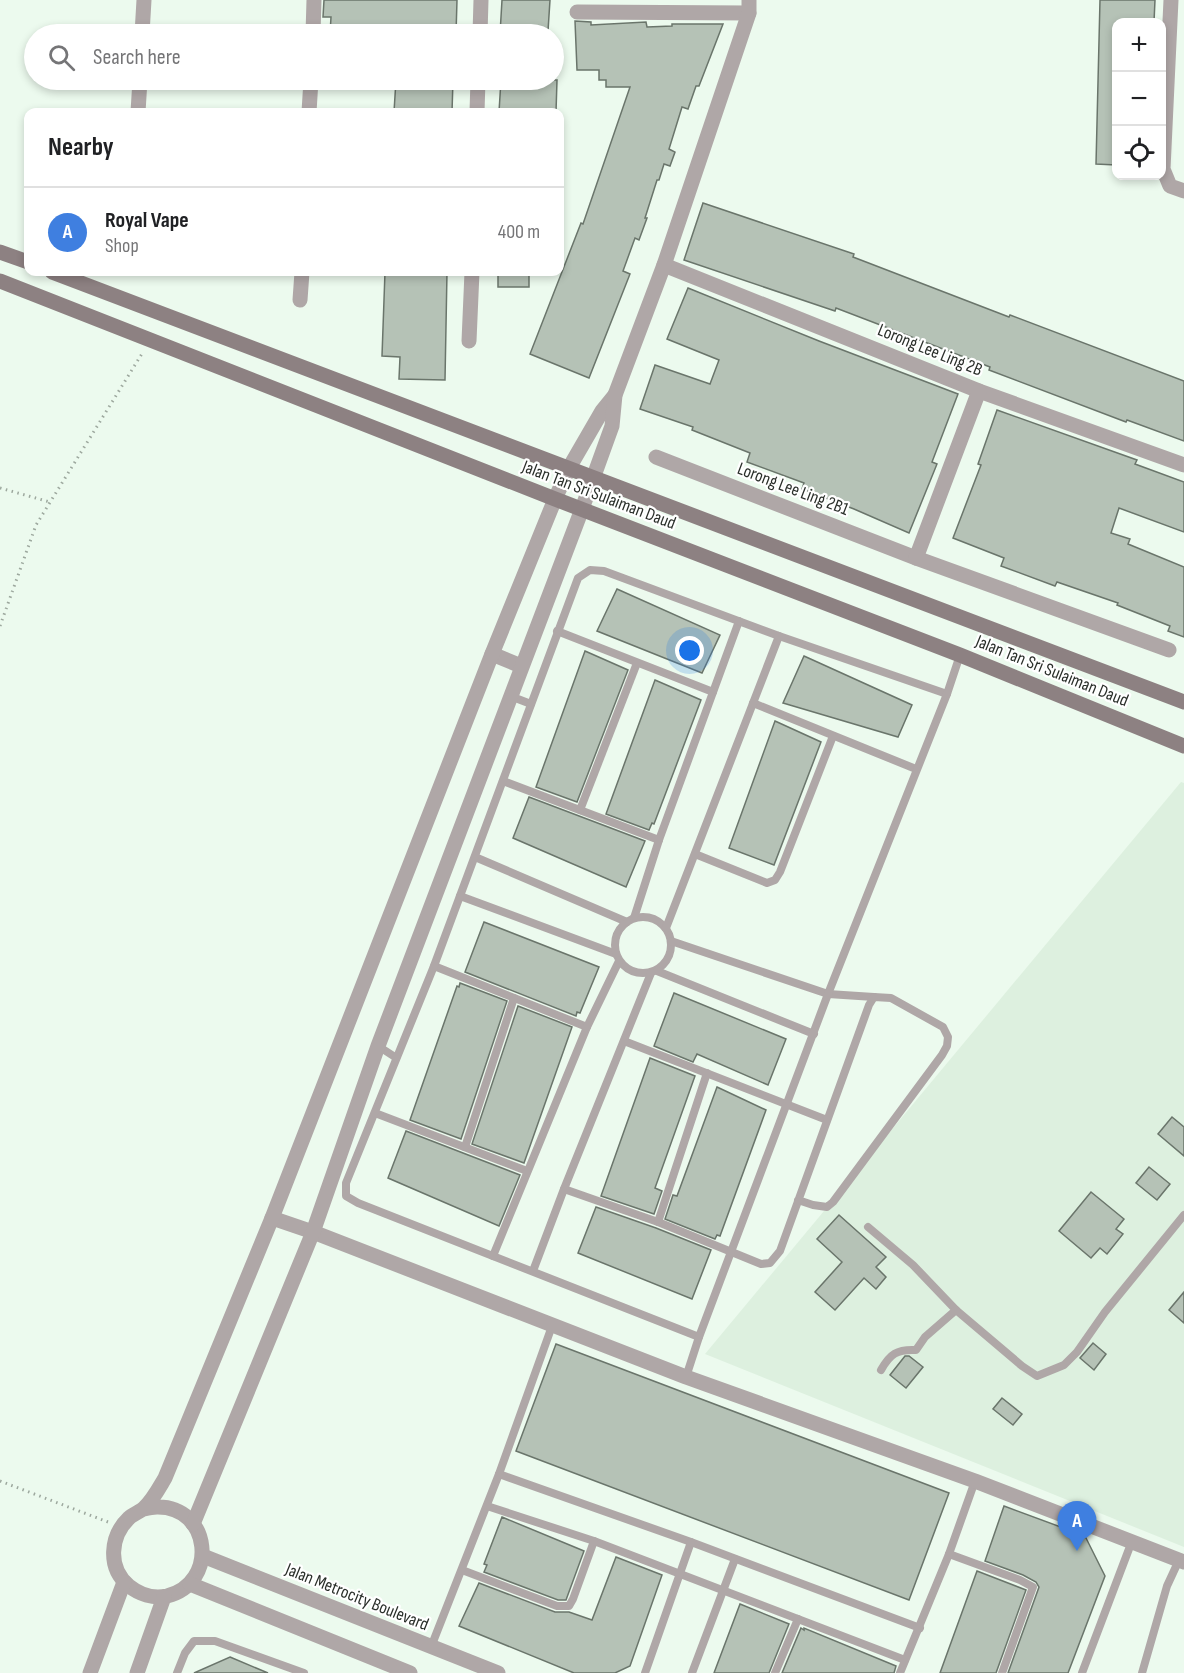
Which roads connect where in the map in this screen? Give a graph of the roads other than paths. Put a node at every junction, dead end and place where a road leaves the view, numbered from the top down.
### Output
1 (144, 0) edge
2 (314, 0) edge
3 (481, 0) edge
4 (1171, 0) edge
5 (749, 6) edge
6 (577, 12) dead end
7 (143, 24) edge
8 (313, 24) edge
9 (480, 24) edge
10 (139, 90) edge
11 (310, 90) edge
12 (478, 90) edge
13 (138, 108) edge
14 (309, 108) edge
15 (477, 108) edge
16 (1184, 191) edge
17 (0, 252) edge
18 (24, 261) edge
19 (664, 265) junction
20 (63, 276) edge
21 (302, 276) edge
22 (472, 276) edge
23 (0, 281) edge
24 (300, 300) dead end
25 (469, 341) dead end
26 (979, 391) junction
27 (615, 395) junction
28 (656, 457) dead end
29 (1184, 465) edge
30 (569, 468) junction
31 (593, 477) junction
32 (555, 499) junction
33 (582, 509) junction
34 (916, 558) junction
35 (739, 621) junction
36 (557, 631) junction
37 (779, 636) junction
38 (1168, 650) dead end
39 (492, 654) junction
40 (960, 655) junction
41 (637, 663) junction
42 (521, 666) junction
43 (713, 692) junction
44 (946, 694) junction
45 (510, 696) junction
46 (1184, 702) edge
47 (753, 703) junction
48 (531, 704) junction
49 (833, 736) junction
50 (1184, 746) edge
51 (916, 769) junction
52 (502, 781) junction
53 (580, 810) junction
54 (659, 840) junction
55 (695, 854) junction
56 (475, 857) junction
57 (460, 896) junction
58 (630, 920) junction
59 (666, 928) junction
60 (671, 941) junction
61 (618, 958) junction
62 (434, 966) junction
63 (654, 972) junction
64 (828, 994) junction
65 (514, 998) junction
66 (874, 998) junction
67 (587, 1027) junction
68 (814, 1034) junction
69 (624, 1041) junction
70 (378, 1046) junction
71 (395, 1057) junction
72 (707, 1073) junction
73 (787, 1104) junction
74 (375, 1113) junction
75 (827, 1120) junction
76 (465, 1147) junction
77 (527, 1171) junction
78 (564, 1188) junction
79 (798, 1200) junction
80 (1184, 1215) edge
81 (272, 1218) junction
82 (658, 1222) junction
83 (868, 1227) dead end
84 (313, 1232) junction
85 (731, 1253) junction
86 (493, 1256) junction
87 (533, 1271) junction
88 (956, 1310) junction
89 (552, 1326) junction
90 (699, 1337) junction
91 (881, 1370) dead end
92 (686, 1377) junction
93 (499, 1474) junction
94 (975, 1481) junction
95 (487, 1506) junction
96 (144, 1509) junction
97 (193, 1524) junction
98 (594, 1541) junction
99 (1132, 1541) junction
100 (691, 1542) junction
101 (949, 1554) junction
102 (203, 1556) junction
103 (735, 1559) junction
104 (1181, 1561) edge
105 (462, 1570) junction
106 (680, 1574) junction
107 (124, 1582) junction
108 (190, 1584) junction
109 (723, 1591) junction
110 (164, 1597) junction
111 (798, 1619) junction
112 (920, 1628) junction
113 (431, 1647) junction
114 (905, 1660) junction
115 (90, 1673) edge
116 (137, 1673) edge
117 (177, 1673) edge
118 (304, 1673) edge
119 (410, 1673) edge
120 (498, 1673) edge
121 (645, 1673) edge
122 (692, 1673) edge
123 (775, 1673) edge
124 (900, 1673) edge
125 (1002, 1673) edge
126 (1082, 1673) edge
127 (1142, 1673) edge

1 - 7 street
2 - 8 street
3 - 9 street
4 - 16 street
5 - 6 street
5 - 19 street
10 - 13 street
11 - 14 street
12 - 15 street
17 - 18 main road
19 - 26 street, Lorong Lee Ling 2B
19 - 27 street
20 - 30 main road, Jalan Tan Sri Sulaiman Daud
21 - 24 street
22 - 25 street
23 - 32 main road, Jalan Tan Sri Sulaiman Daud
26 - 29 street, Lorong Lee Ling 2B
26 - 34 street
27 - 30 street
27 - 31 street
28 - 34 street, Lorong Lee Ling 2B1
30 - 31 main road, Jalan Tan Sri Sulaiman Daud
30 - 32 street
31 - 33 street
31 - 46 main road, Jalan Tan Sri Sulaiman Daud
32 - 33 main road, Jalan Tan Sri Sulaiman Daud
32 - 39 street
33 - 40 main road, Jalan Tan Sri Sulaiman Daud
33 - 42 street
34 - 38 street, Lorong Lee Ling 2B1
35 - 36 lane
35 - 37 lane
35 - 43 lane
36 - 41 lane
36 - 48 lane
37 - 44 lane
37 - 47 lane
39 - 42 street
39 - 81 street
40 - 44 lane
40 - 50 main road, Jalan Tan Sri Sulaiman Daud
41 - 43 lane
41 - 53 lane
42 - 45 street
43 - 54 lane
44 - 51 lane
45 - 48 lane
45 - 70 street
47 - 49 lane
47 - 55 lane
48 - 52 lane
49 - 51 lane
49 - 55 lane
51 - 64 lane
52 - 53 lane
52 - 56 lane
53 - 54 lane
54 - 58 lane
55 - 59 lane
56 - 57 lane
56 - 58 lane
57 - 61 lane
57 - 62 lane
58 - 59 lane
58 - 61 lane
59 - 60 lane
60 - 63 lane
60 - 64 lane
61 - 63 lane
61 - 67 lane
62 - 65 lane
62 - 71 lane
63 - 68 lane
63 - 69 lane
64 - 66 lane
64 - 68 lane
65 - 67 lane
65 - 76 lane
66 - 75 lane
66 - 79 lane
67 - 77 lane
68 - 73 lane
69 - 72 lane
69 - 78 lane
70 - 71 lane
70 - 84 street
71 - 74 lane
72 - 73 lane
72 - 82 lane
73 - 75 lane
73 - 85 lane
74 - 76 lane
74 - 86 lane
75 - 79 lane
76 - 77 lane
77 - 86 lane
78 - 82 lane
78 - 87 lane
79 - 85 lane
80 - 88 lane
81 - 84 street
81 - 96 street
82 - 85 lane
83 - 88 lane
84 - 89 street
84 - 97 street
85 - 90 lane
86 - 87 lane
87 - 90 lane
88 - 91 lane
89 - 92 street
89 - 93 lane
90 - 92 lane
92 - 94 street
93 - 95 lane
93 - 100 lane
94 - 99 street
94 - 101 lane
95 - 98 lane
95 - 105 lane
96 - 97 street
96 - 107 street
97 - 102 street
98 - 105 lane
98 - 106 lane
99 - 104 street
99 - 126 lane
100 - 103 lane
100 - 106 lane
101 - 112 lane
101 - 125 lane
102 - 108 street
102 - 113 street, Jalan Metrocity Boulevard
103 - 109 lane
103 - 112 lane
104 - 127 lane
105 - 113 lane
106 - 109 lane
106 - 121 lane
107 - 110 street
107 - 115 street
108 - 110 street
108 - 119 street
109 - 111 lane
109 - 122 lane
110 - 116 street
111 - 114 lane
111 - 123 lane
112 - 114 lane
113 - 120 street, Jalan Metrocity Boulevard
114 - 124 lane
117 - 118 lane

